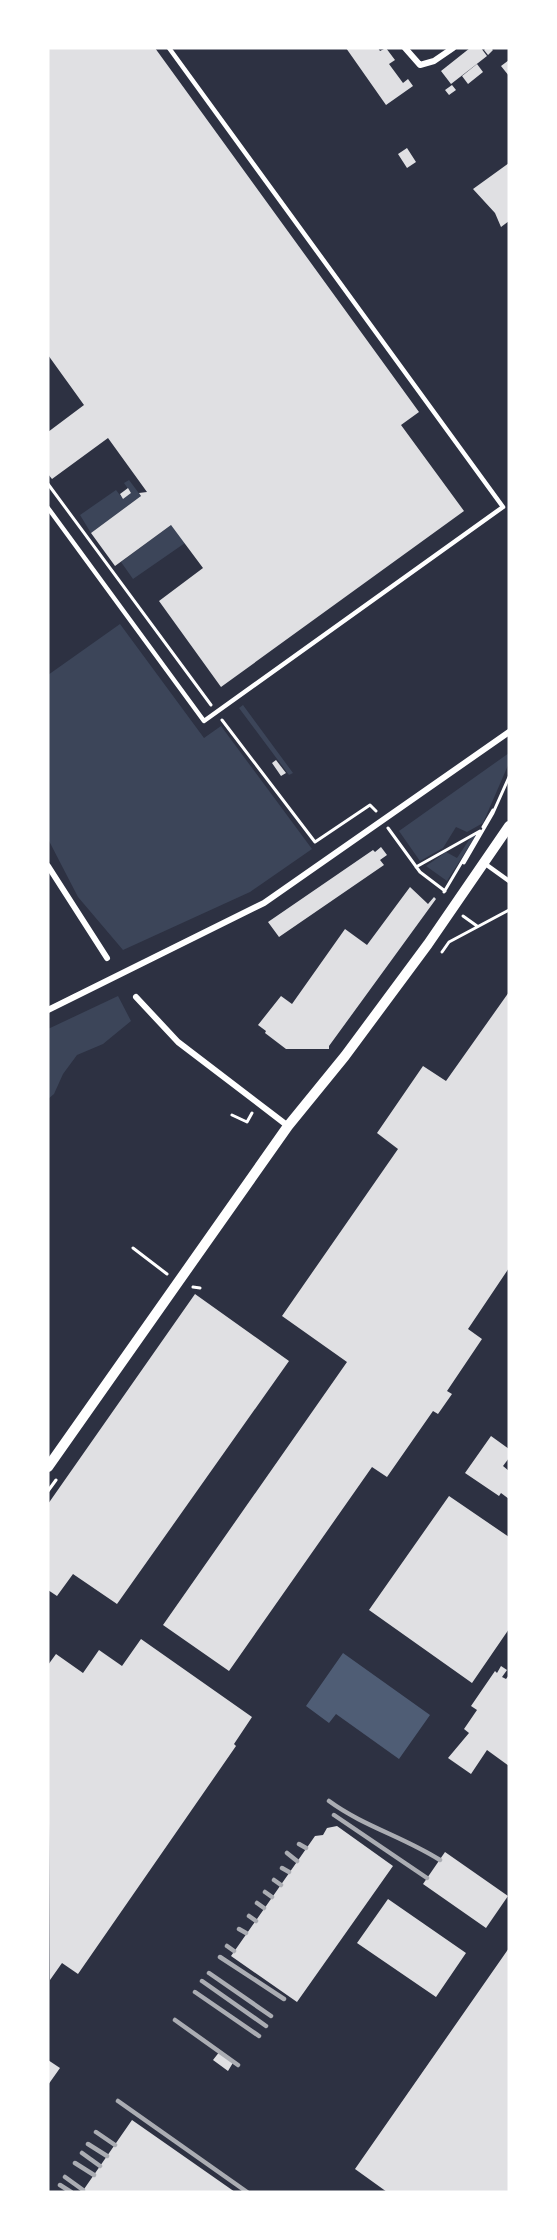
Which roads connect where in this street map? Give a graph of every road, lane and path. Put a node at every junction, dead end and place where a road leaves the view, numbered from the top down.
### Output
1 (169, 48) edge
2 (405, 48) edge
3 (453, 48) edge
4 (48, 484) edge
5 (48, 508) edge
6 (217, 712) junction
7 (509, 732) edge
8 (493, 809) dead end
9 (383, 820) junction
10 (509, 826) edge
11 (481, 831) junction
12 (484, 863) junction
13 (48, 866) edge
14 (416, 867) junction
15 (509, 881) edge
16 (445, 891) junction
17 (442, 898) dead end
18 (509, 910) edge
19 (107, 958) dead end
20 (435, 961) dead end
21 (135, 997) dead end
22 (48, 1010) edge
23 (252, 1113) dead end
24 (232, 1115) dead end
25 (288, 1126) junction
26 (133, 1248) dead end
27 (169, 1275) dead end
28 (200, 1278) dead end
29 (200, 1288) dead end
30 (48, 1467) edge

1 - 6 lane
2 - 3 street
4 - 6 path
5 - 6 lane
6 - 9 path
7 - 9 street
8 - 11 path
9 - 14 path
9 - 22 street
10 - 12 street
11 - 14 path
11 - 16 path
12 - 15 lane
12 - 25 street
13 - 19 street
14 - 16 path
16 - 17 path
18 - 20 path
21 - 25 street
23 - 24 path
25 - 30 street
26 - 27 path
28 - 29 path

